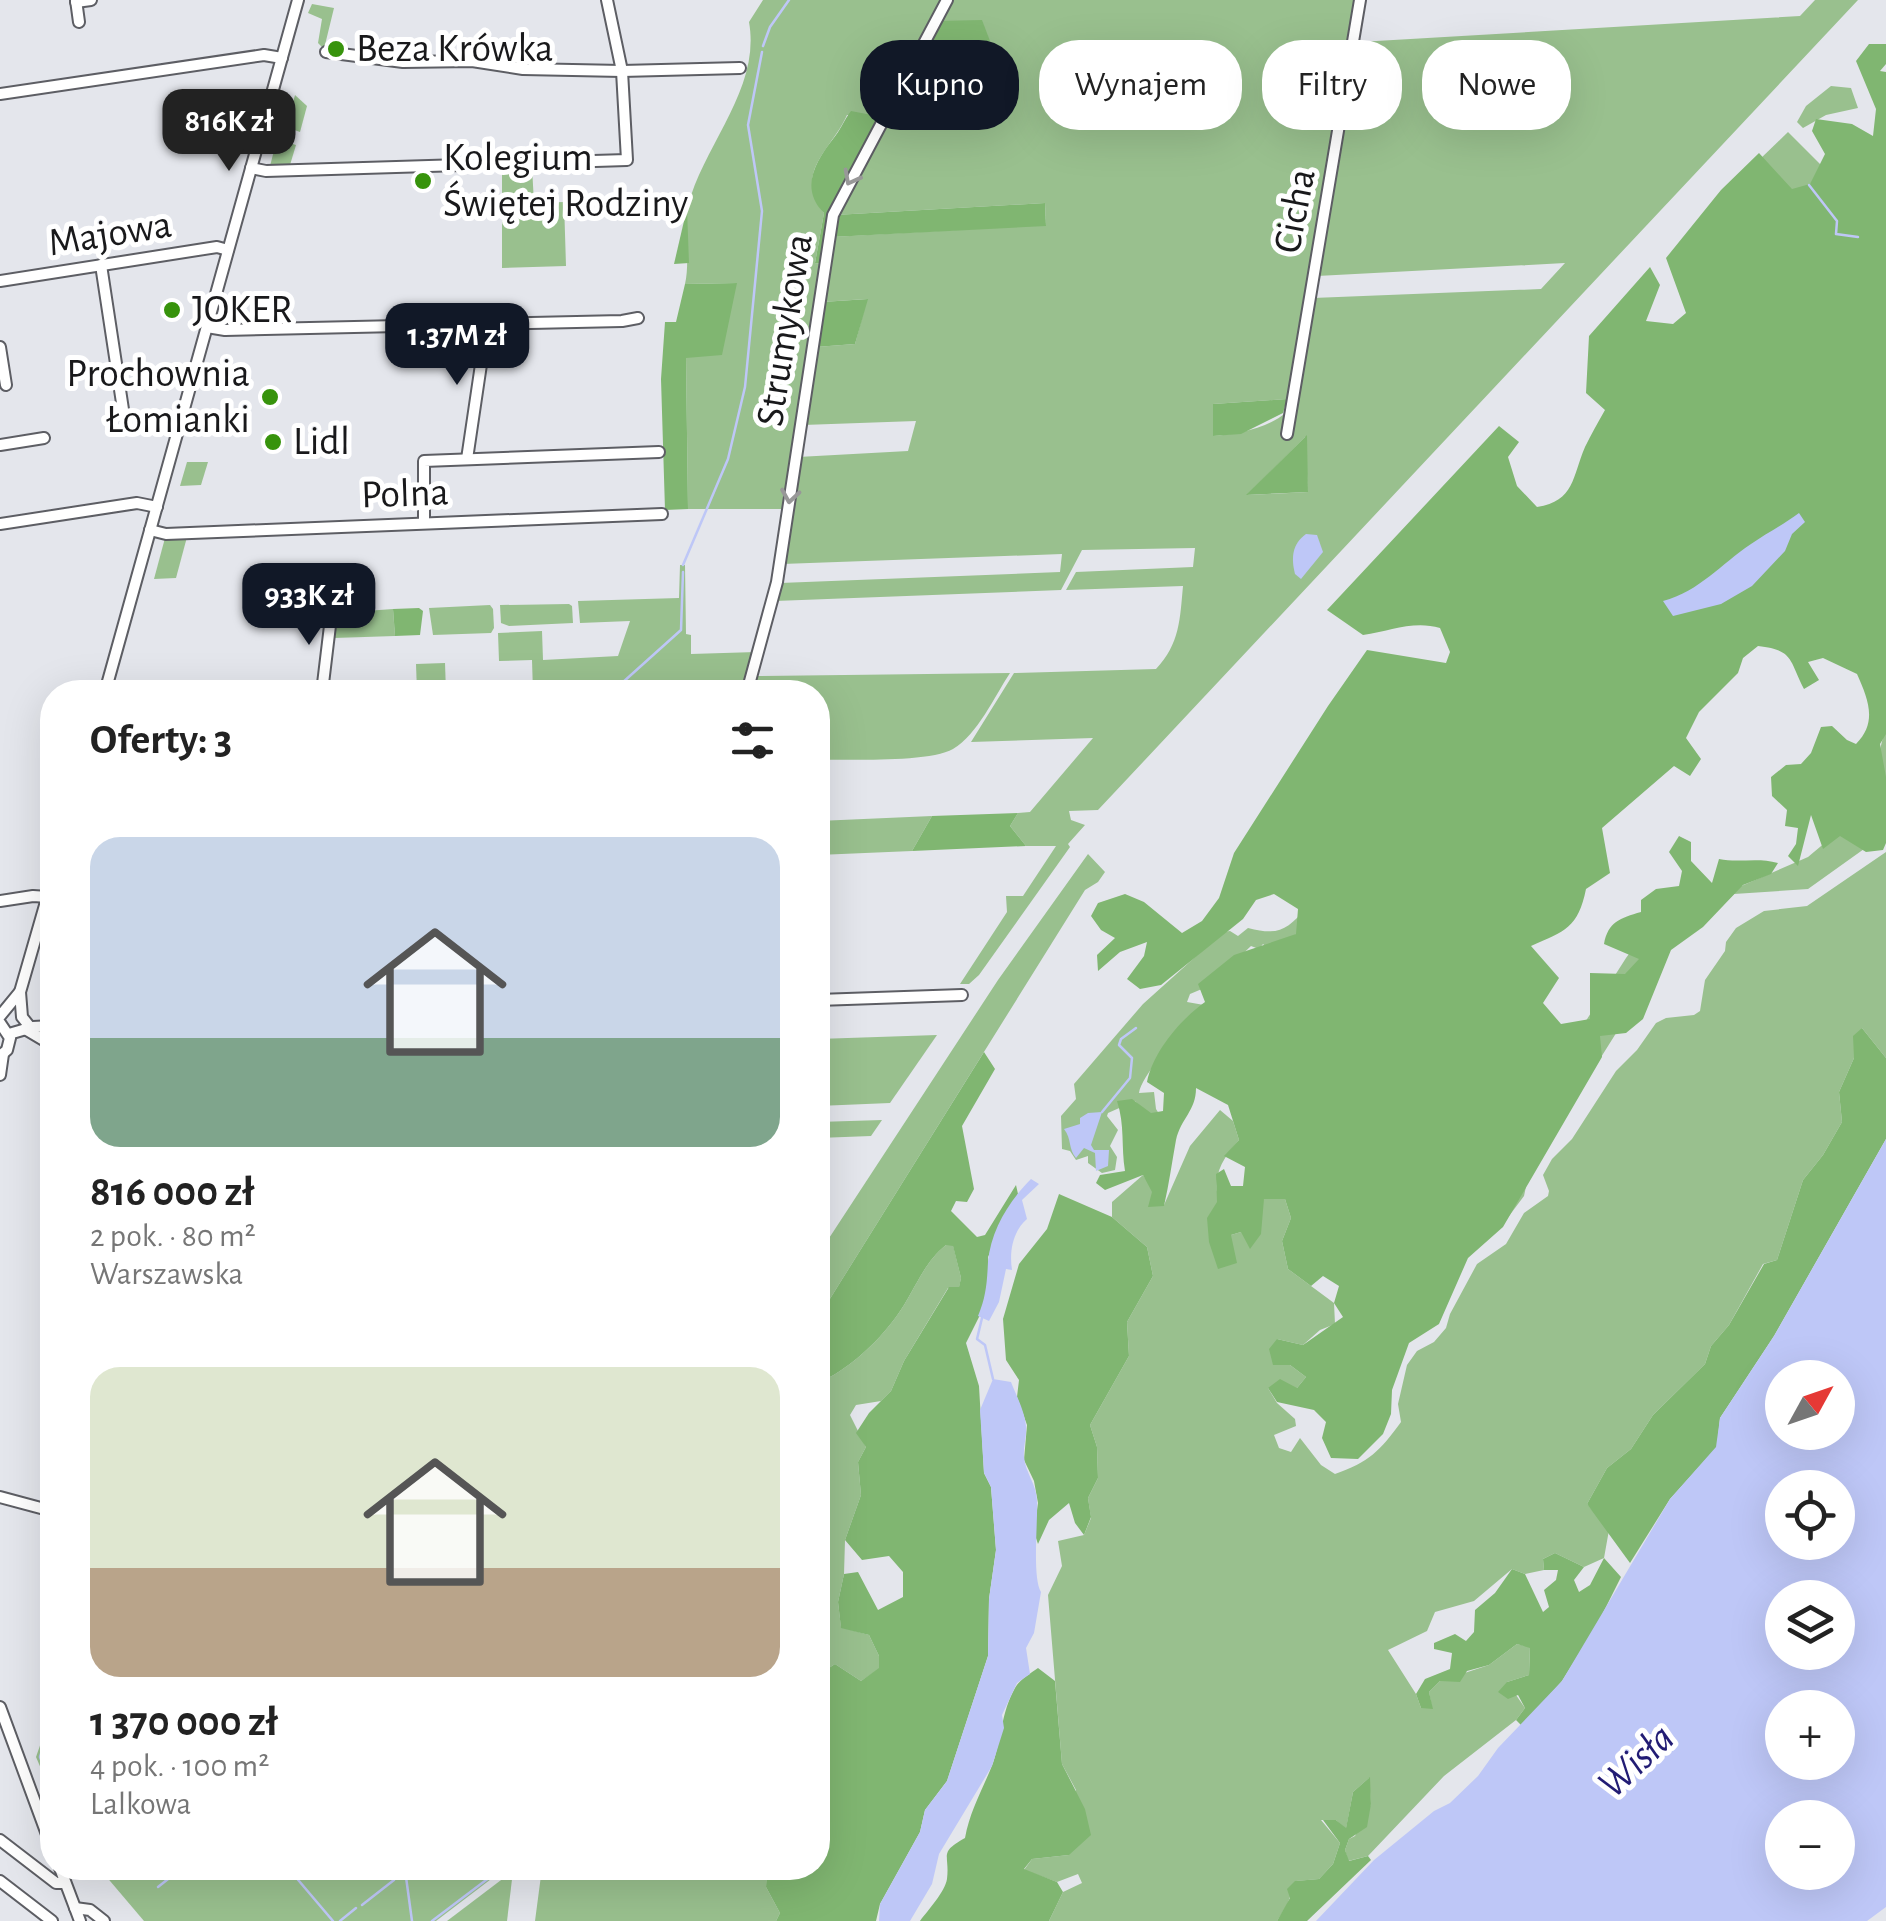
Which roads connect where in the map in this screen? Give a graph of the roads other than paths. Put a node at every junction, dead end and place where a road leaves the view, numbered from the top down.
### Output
1 (91, 0) edge
2 (298, 0) edge
3 (607, 0) edge
4 (947, 0) edge
5 (1360, 0) edge
6 (76, 1) edge
7 (80, 22) dead end
8 (326, 52) dead end
9 (282, 58) junction
10 (740, 68) dead end
11 (622, 72) junction
12 (0, 94) edge
13 (251, 168) junction
14 (228, 250) junction
15 (101, 265) junction
16 (0, 281) edge
17 (638, 318) dead end
18 (487, 324) junction
19 (207, 327) junction
20 (0, 347) edge
21 (6, 386) dead end
22 (124, 416) dead end
23 (1287, 434) dead end
24 (44, 438) dead end
25 (0, 445) edge
26 (659, 452) dead end
27 (467, 458) junction
28 (157, 506) junction
29 (662, 514) dead end
30 (0, 524) edge
31 (424, 524) junction
32 (150, 530) junction
33 (332, 608) dead end
34 (108, 680) edge
35 (323, 680) edge
36 (750, 680) edge
37 (40, 896) edge
38 (0, 901) edge
39 (40, 925) edge
40 (962, 995) dead end
41 (19, 998) junction
42 (830, 1000) edge
43 (4, 1026) edge
44 (40, 1027) edge
45 (28, 1028) junction
46 (40, 1037) edge
47 (1, 1055) edge
48 (0, 1075) edge
49 (0, 1497) edge
50 (40, 1508) edge
51 (0, 1707) edge
52 (40, 1815) edge
53 (0, 1840) edge
54 (40, 1871) edge
55 (52, 1880) edge
56 (0, 1881) edge
57 (65, 1882) joint
58 (75, 1908) junction
59 (52, 1921) edge
60 (80, 1921) edge
61 (104, 1921) edge

1 - 6 street
2 - 9 street
3 - 11 street
4 -> 36 street, Strumykowa
5 - 23 street, Cicha
6 - 7 street
8 - 11 street
9 - 12 street
9 - 13 street
10 - 11 street
11 - 13 street
13 - 14 street
14 - 15 street, Majowa
14 - 19 street
15 - 16 street, Majowa
15 - 22 street
17 - 18 street
18 - 19 street
18 - 27 street
19 - 28 street
20 - 21 street
24 - 25 street
26 - 27 street
27 - 31 street
28 - 30 street
28 - 32 street
29 - 31 street, Polna
31 - 32 street, Polna
32 - 34 street
33 - 35 street
37 - 38 street
39 - 41 street
40 - 42 street
41 - 43 street
41 - 45 street
43 - 45 street
43 - 47 street
44 - 45 street
45 - 46 street
47 - 48 street
49 - 50 street
51 - 52 street
53 - 54 street
55 - 57 street
56 - 59 street
57 - 58 street
58 - 60 street
58 - 61 street

